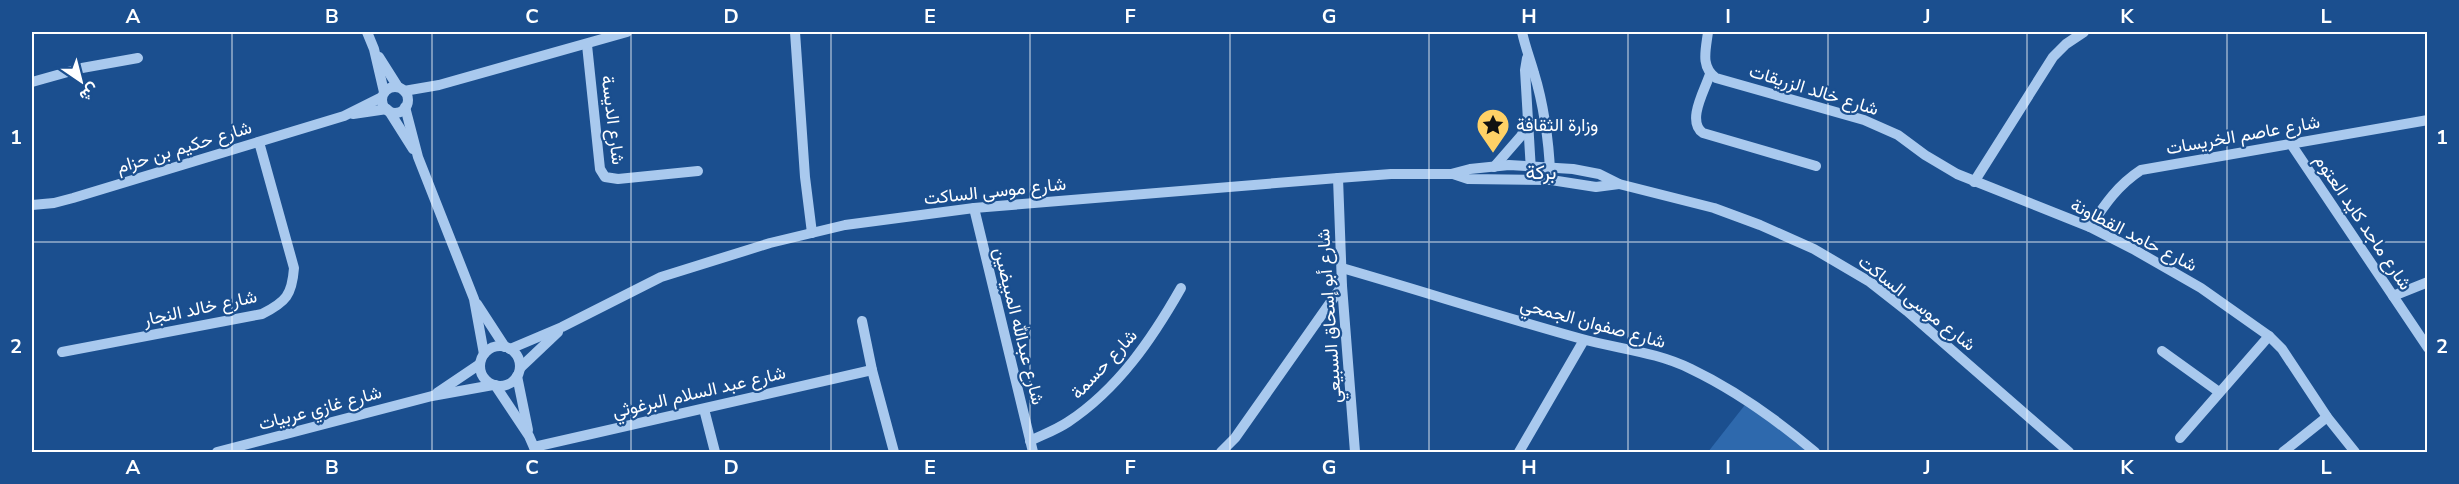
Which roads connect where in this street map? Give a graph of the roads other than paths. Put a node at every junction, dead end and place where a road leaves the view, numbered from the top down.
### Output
1 (367, 32) edge
2 (627, 32) edge
3 (795, 32) edge
4 (1522, 32) edge
5 (1708, 32) edge
6 (2081, 32) edge
7 (587, 45) junction
8 (374, 50) junction
9 (138, 58) dead end
10 (1527, 58) junction
11 (1710, 74) junction
12 (32, 82) edge
13 (439, 85) junction
14 (401, 89) junction
15 (383, 95) junction
16 (406, 105) junction
17 (388, 110) junction
18 (344, 116) junction
19 (1529, 120) junction
20 (2427, 120) edge
21 (259, 142) junction
22 (2291, 144) junction
23 (418, 157) junction
24 (1531, 166) junction
25 (1816, 166) dead end
26 (1494, 167) junction
27 (1550, 167) junction
28 (699, 171) dead end
29 (1451, 174) junction
30 (1338, 178) junction
31 (1531, 180) junction
32 (1551, 180) junction
33 (1974, 182) junction
34 (1619, 184) junction
35 (32, 205) edge
36 (974, 208) junction
37 (2090, 227) junction
38 (812, 233) junction
39 (1342, 268) junction
40 (2427, 282) edge
41 (1342, 286) junction
42 (1181, 288) dead end
43 (2393, 296) junction
44 (474, 299) junction
45 (862, 321) dead end
46 (562, 327) junction
47 (2269, 336) junction
48 (1584, 340) junction
49 (507, 348) junction
50 (2427, 348) edge
51 (2162, 351) dead end
52 (62, 352) dead end
53 (482, 359) junction
54 (872, 370) junction
55 (518, 372) junction
56 (494, 385) junction
57 (2219, 392) junction
58 (432, 396) junction
59 (704, 409) junction
60 (2327, 417) junction
61 (2180, 438) dead end
62 (1030, 441) junction
63 (533, 445) edge
64 (217, 453) edge
65 (715, 453) edge
66 (894, 453) edge
67 (1033, 453) edge
68 (1221, 453) edge
69 (1354, 453) edge
70 (1520, 453) edge
71 (1815, 453) edge
72 (2068, 453) edge
73 (2283, 453) edge
74 (2355, 453) edge

1 - 8 street
2 - 7 street
3 - 38 street
4 - 10 street
5 - 11 street
6 - 33 street
7 - 13 street
7 - 28 street, شارع الديسة
8 - 14 street
8 - 15 street
9 - 12 street
10 - 19 street
10 - 27 street
11 - 25 street
11 - 33 street, شارع خالد الزريقات
13 - 14 street
13 - 16 street
14 - 15 street
14 - 16 street
15 - 17 street
15 - 18 street, شارع حكيم بن حزام
16 - 17 street
16 - 23 street
17 - 18 street, شارع حكيم بن حزام
17 - 23 street
18 - 21 street, شارع حكيم بن حزام
19 - 24 street
19 - 26 street
20 - 22 street, شارع عاصم الخريسات
21 - 35 street, شارع حكيم بن حزام
21 - 52 street, شارع خالد النجار
22 - 37 street, شارع عاصم الخريسات
22 - 43 street, شارع ماجد كايد العتوم
23 - 44 street
24 - 26 street, شارع موسى الساكت
24 - 27 street, شارع موسى الساكت
24 - 31 street
26 - 29 street, شارع موسى الساكت
27 - 32 street
27 - 34 street, شارع موسى الساكت
29 - 30 street, شارع موسى الساكت
29 - 31 street, شارع موسى الساكت
30 - 36 street, شارع موسى الساكت
30 - 39 street, شارع أبو إسحاق السبيعي
31 - 32 street, شارع موسى الساكت
32 - 34 street, شارع موسى الساكت
33 - 37 street, شارع حامد القطاونة
34 - 72 street, شارع موسى الساكت
36 - 38 street, شارع موسى الساكت
36 - 62 street, شارع عبدالله المبيضين
37 - 47 street, شارع حامد القطاونة
38 - 46 street, شارع موسى الساكت
39 - 41 street, شارع أبو إسحاق السبيعي
39 - 48 street, شارع صفوان الجمحي
40 - 43 street
41 - 68 street
41 - 69 street, شارع أبو إسحاق السبيعي
42 - 62 street, شارع حسمة
43 - 50 street, شارع ماجد كايد العتوم
44 - 49 street
44 - 53 street
45 - 54 street
46 - 49 street, شارع موسى الساكت
46 - 55 street, شارع موسى الساكت
47 - 57 street
47 - 60 street, شارع حامد القطاونة
48 - 70 street
48 - 71 street, شارع صفوان الجمحي
49 - 53 street
49 - 55 street
51 - 57 street
53 - 56 street
53 - 58 street, شارع غازي عربيات
54 - 59 street, شارع عبد السلام البرغوثي
54 - 66 street
55 - 56 street
55 - 63 street
56 - 58 street, شارع غازي عربيات
56 - 63 street
57 - 61 street
58 - 64 street, شارع غازي عربيات
59 - 63 street, شارع عبد السلام البرغوثي
59 - 65 street
60 - 73 street
60 - 74 street, شارع حامد القطاونة
62 - 67 street, شارع عبدالله المبيضين

